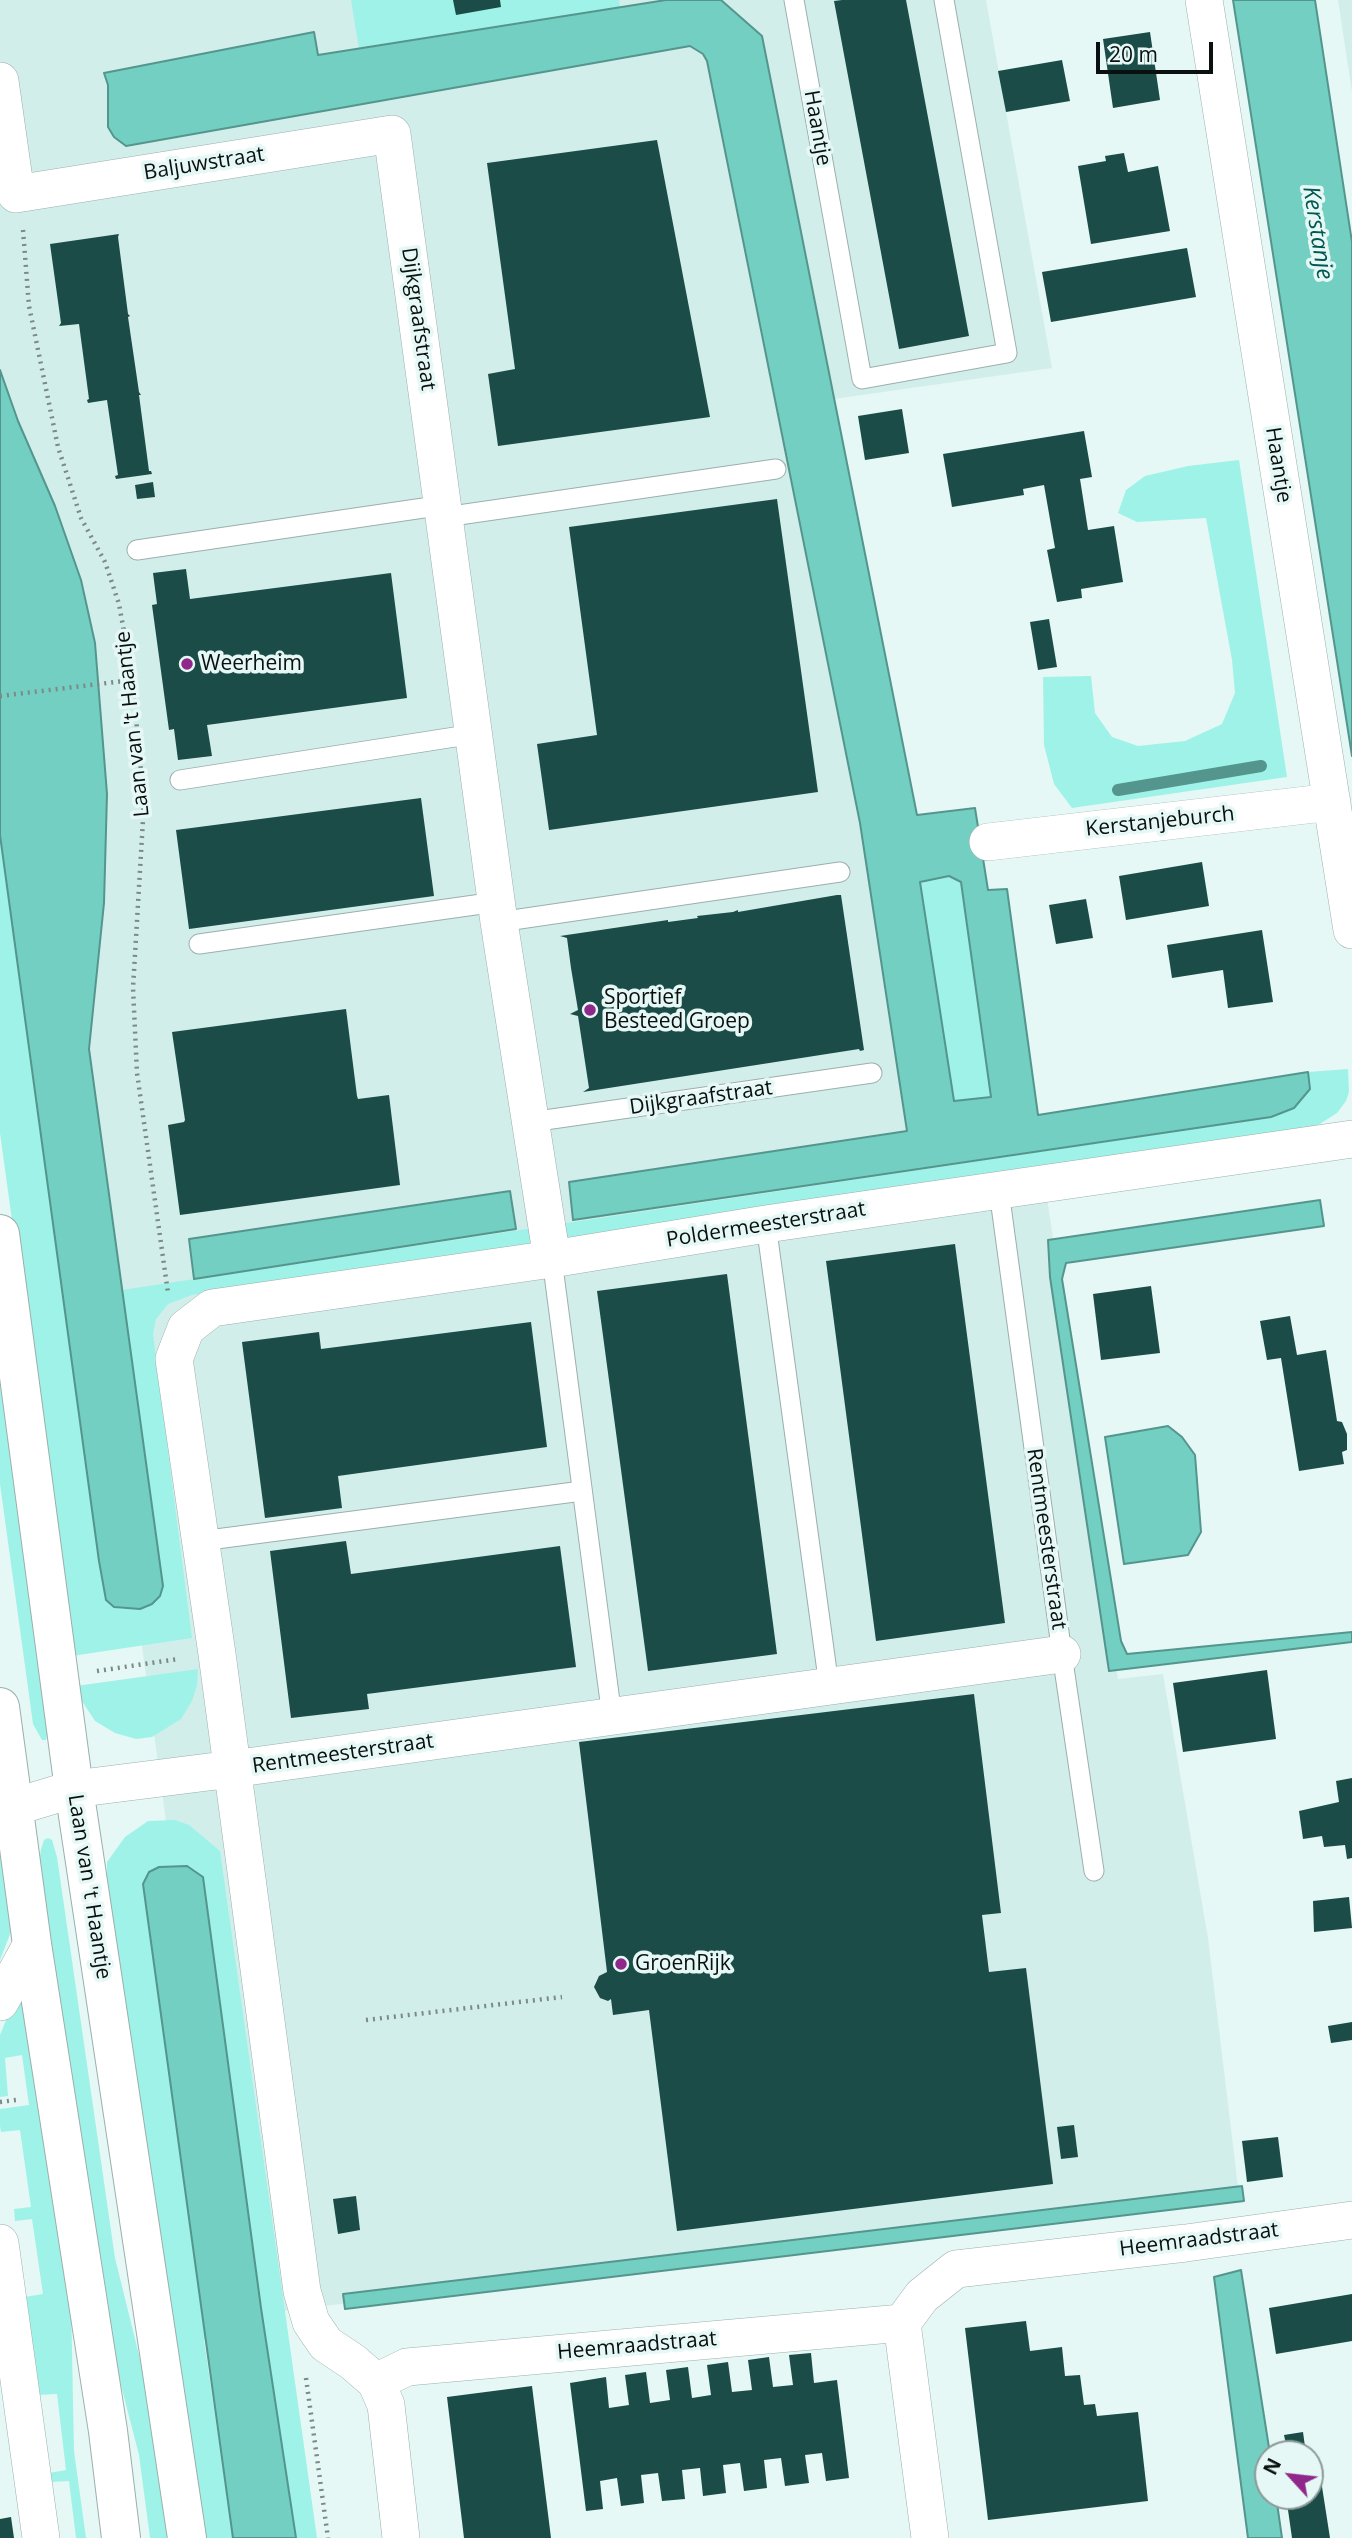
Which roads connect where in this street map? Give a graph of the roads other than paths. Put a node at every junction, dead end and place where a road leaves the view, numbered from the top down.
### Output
1 (794, 0) edge
2 (944, 0) edge
3 (1205, 0) edge
4 (0, 82) edge
5 (392, 134) joint
6 (776, 469) dead end
7 (444, 511) junction
8 (137, 550) dead end
9 (474, 734) junction
10 (180, 780) dead end
11 (1332, 802) junction
12 (988, 842) dead end
13 (840, 872) dead end
14 (497, 912) junction
15 (1352, 930) edge
16 (199, 944) dead end
17 (872, 1073) dead end
18 (531, 1122) junction
19 (1352, 1139) edge
20 (999, 1191) junction
21 (766, 1224) junction
22 (0, 1234) edge
23 (552, 1259) junction
24 (582, 1491) junction
25 (201, 1541) junction
26 (1062, 1654) junction
27 (829, 1686) junction
28 (0, 1707) edge
29 (612, 1717) junction
30 (232, 1769) junction
31 (74, 1788) junction
32 (6, 1790) edge
33 (1094, 1871) dead end
34 (32, 1944) junction
35 (0, 2002) edge
36 (1352, 2220) edge
37 (0, 2243) edge
38 (902, 2323) junction
39 (376, 2382) junction
40 (41, 2538) edge
41 (121, 2538) edge
42 (187, 2538) edge
43 (401, 2538) edge
44 (930, 2538) edge

1 - 2 lane, Haantje
3 - 11 street, Haantje
4 - 5 street, Baljuwstraat
5 - 7 street, Dijkgraafstraat
6 - 7 lane
7 - 8 lane
7 - 9 street, Dijkgraafstraat
9 - 10 lane
9 - 14 street, Dijkgraafstraat
11 - 12 street, Kerstanjeburch
11 - 15 street, Haantje
13 - 14 lane
14 - 16 lane
14 - 18 street, Dijkgraafstraat
17 - 18 lane, Dijkgraafstraat
18 - 23 street, Dijkgraafstraat
19 - 20 street, Poldermeesterstraat
20 - 21 street, Poldermeesterstraat
20 - 26 lane, Rentmeesterstraat
21 - 23 street, Poldermeesterstraat
21 - 27 lane
22 - 31 street, Laan van 't Haantje
23 - 24 lane
23 - 25 street, Poldermeesterstraat
24 - 25 lane
24 - 29 lane
25 - 30 street
26 - 27 street, Rentmeesterstraat
26 - 33 lane
27 - 29 street, Rentmeesterstraat
28 - 32 street
29 - 30 street, Rentmeesterstraat
30 - 31 street, Rentmeesterstraat
30 - 39 street
31 - 32 street, Rentmeesterstraat
31 - 42 street, Laan van 't Haantje
32 - 34 street
34 - 35 street
34 - 41 street
36 - 38 street, Heemraadstraat
37 - 40 street
38 - 39 street, Heemraadstraat
38 - 44 street
39 - 43 street

